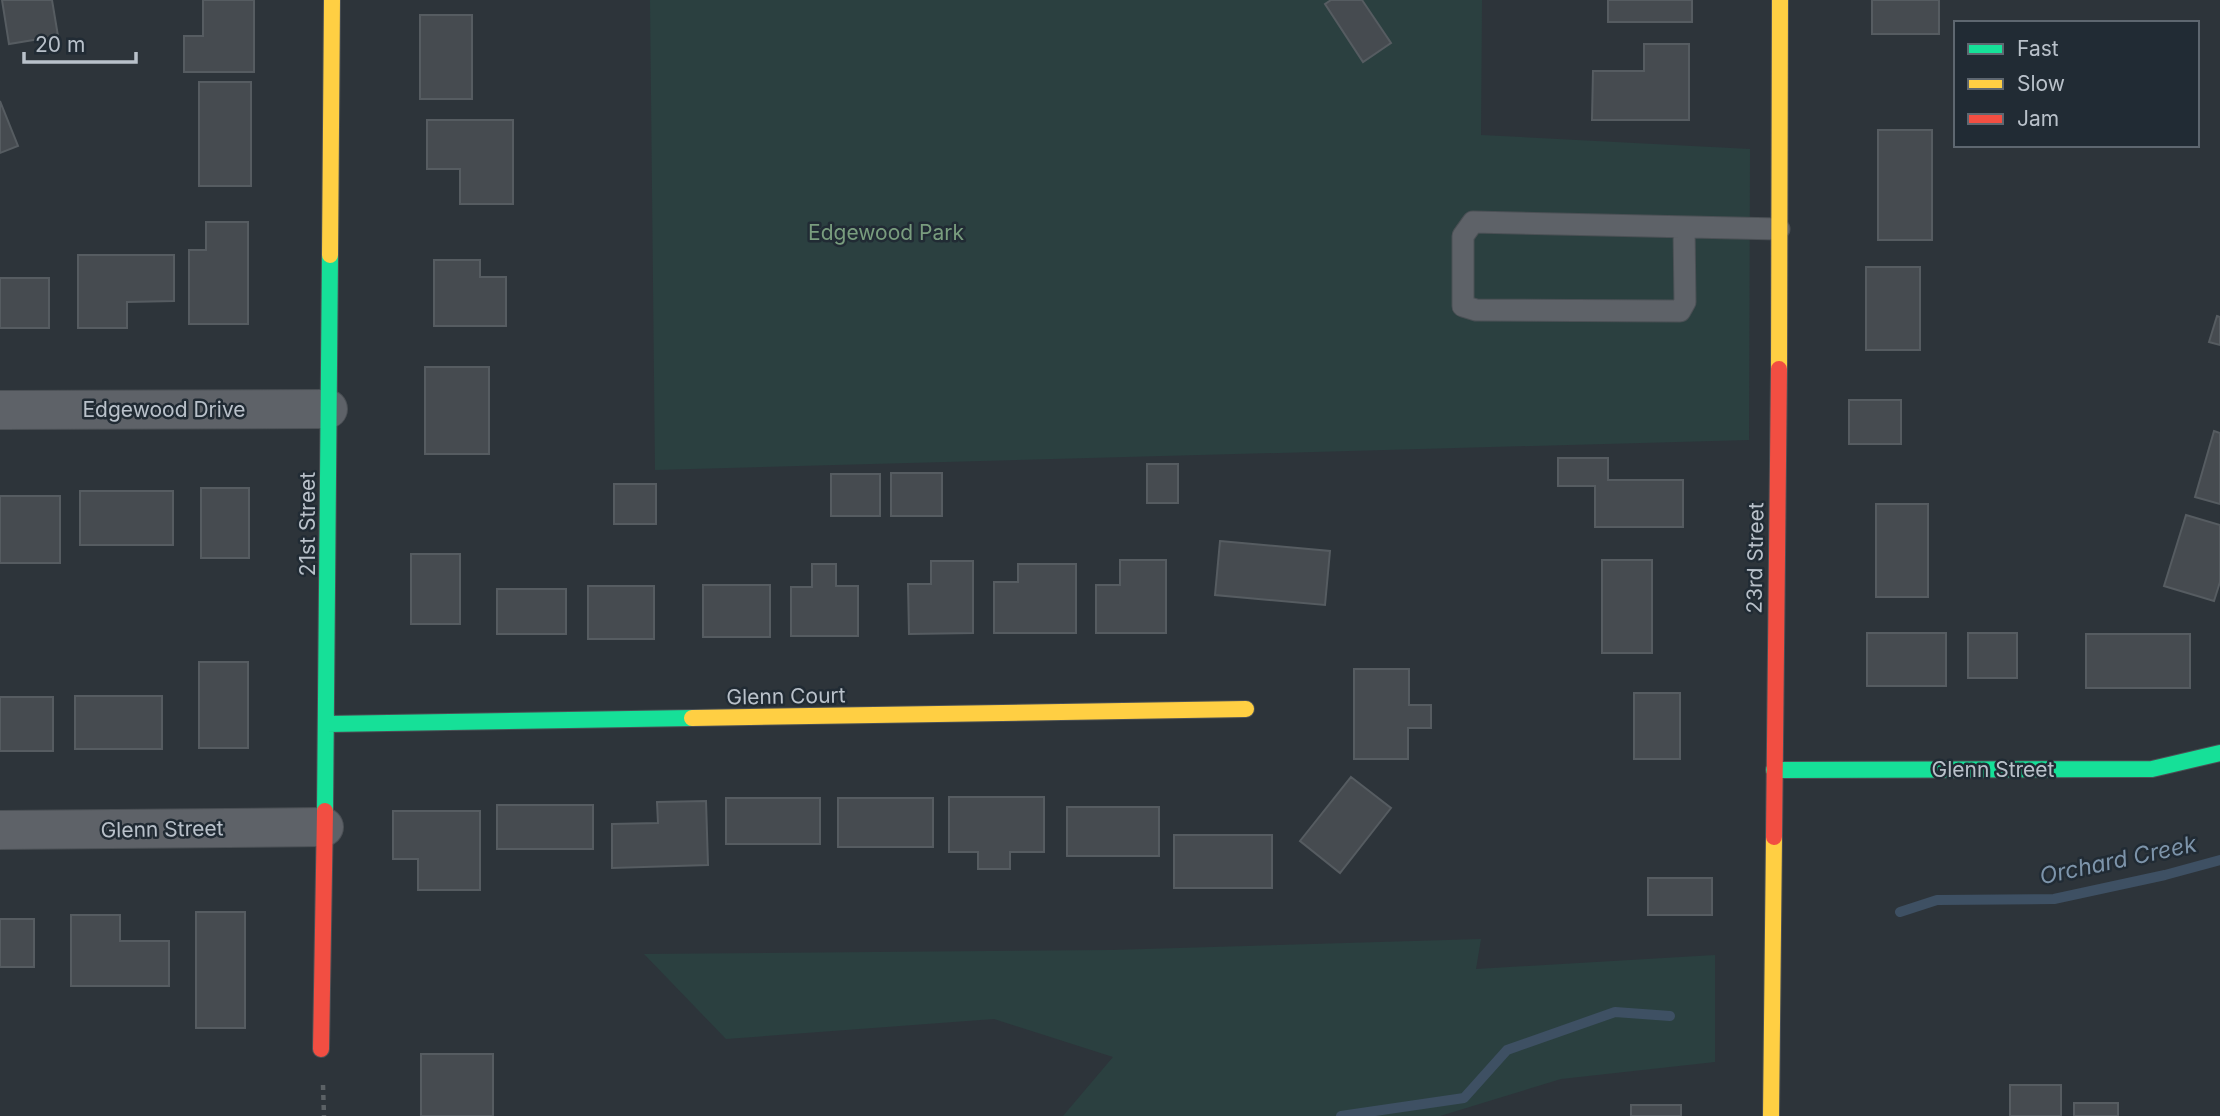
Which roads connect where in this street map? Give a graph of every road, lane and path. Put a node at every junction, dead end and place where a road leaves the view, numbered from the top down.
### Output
1 (332, 0) edge
2 (1780, 0) edge
3 (1684, 227) junction
4 (1779, 229) junction
5 (328, 409) junction
6 (0, 410) edge
7 (1245, 709) dead end
8 (327, 724) junction
9 (2215, 754) edge
10 (1774, 770) junction
11 (324, 827) junction
12 (0, 830) edge
13 (321, 1049) dead end
14 (1771, 1116) edge

1 - 5 street, 21st Street
2 - 4 street, 23rd Street
3 - 3 lane
3 - 4 lane
4 - 10 street, 23rd Street
5 - 6 street, Edgewood Drive
5 - 8 street, 21st Street
7 - 8 street, Glenn Court
8 - 11 street, 21st Street
9 - 10 street, Glenn Street
10 - 14 street, 23rd Street
11 - 12 street, Glenn Street
11 - 13 street, 21st Street

